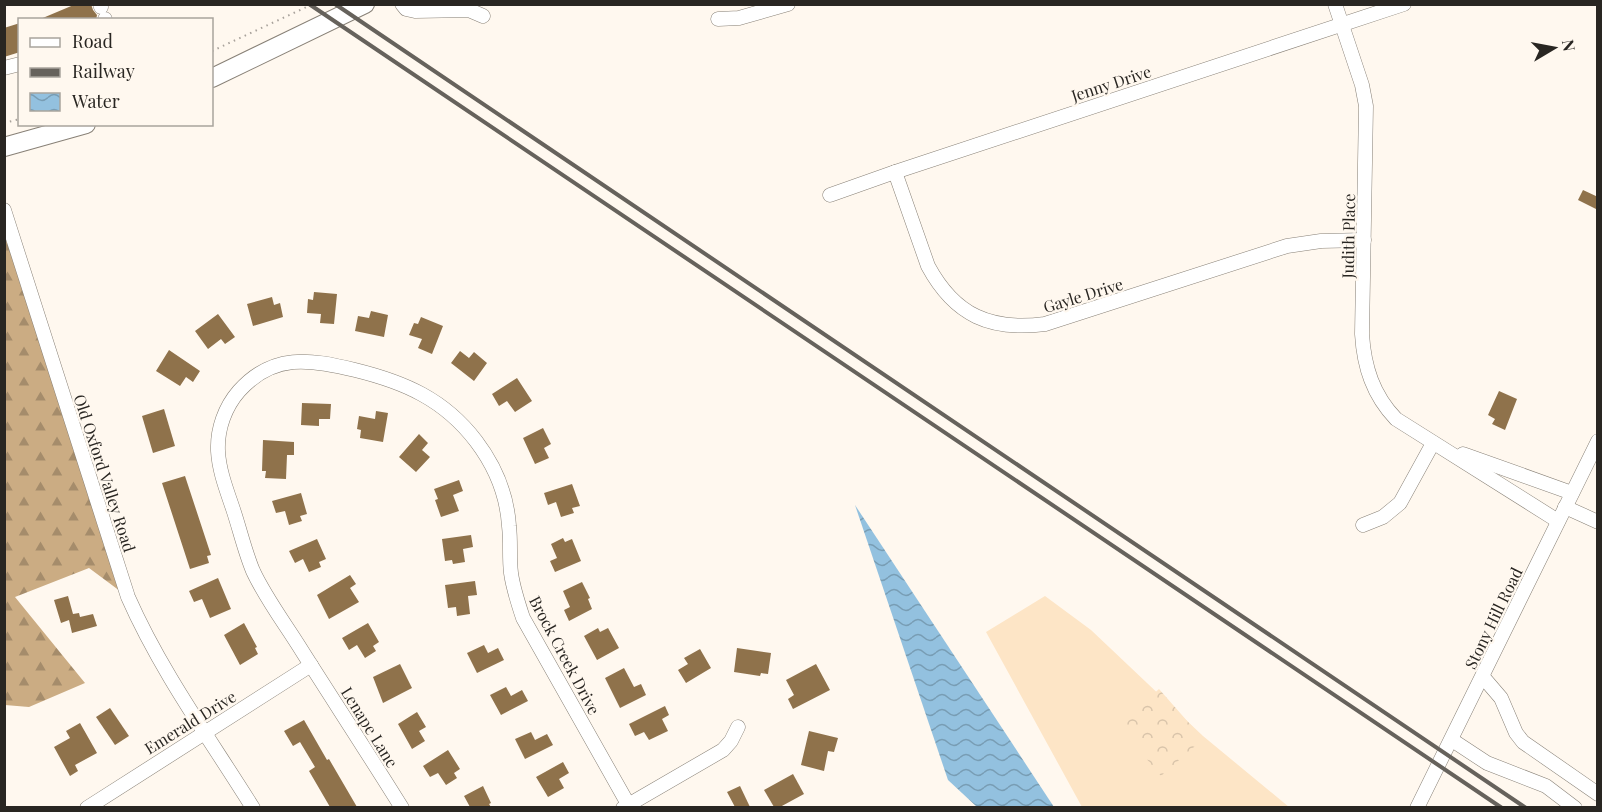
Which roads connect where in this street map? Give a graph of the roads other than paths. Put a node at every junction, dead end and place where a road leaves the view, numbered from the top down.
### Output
1 (365, 4) edge
2 (402, 4) edge
3 (788, 4) edge
4 (1335, 4) edge
5 (1404, 4) edge
6 (483, 16) dead end
7 (718, 19) dead end
8 (1342, 24) junction
9 (213, 78) edge
10 (79, 126) edge
11 (4, 147) edge
12 (895, 172) junction
13 (830, 195) dead end
14 (4, 210) edge
15 (1364, 240) junction
16 (1598, 441) edge
17 (1433, 442) junction
18 (1572, 493) junction
19 (1565, 507) junction
20 (1558, 521) junction
21 (1598, 522) edge
22 (1363, 525) dead end
23 (311, 665) junction
24 (1483, 677) junction
25 (738, 727) dead end
26 (205, 732) junction
27 (1452, 740) junction
28 (1598, 794) edge
29 (626, 806) edge
30 (87, 807) edge
31 (253, 807) edge
32 (402, 807) edge
33 (1417, 807) edge
34 (1575, 807) edge

1 - 9 main road
2 - 6 street
3 - 7 street
4 - 8 street, Judith Place
5 - 8 street, Jenny Drive
8 - 12 street, Jenny Drive
8 - 15 street, Judith Place
10 - 11 main road
12 - 13 street, Jenny Drive
12 - 15 street, Gayle Drive
14 - 26 street, Old Oxford Valley Road
15 - 17 street, Judith Place
16 - 18 street, Stony Hill Road
17 - 18 street, Judith Place
17 - 20 street, Judith Place
17 - 22 street
18 - 19 street, Stony Hill Road
19 - 20 street, Stony Hill Road
19 - 21 street
20 - 24 street, Stony Hill Road
23 - 26 street, Emerald Drive
23 - 29 street, Brock Creek Drive
23 - 32 street, Lenape Lane
24 - 27 street, Stony Hill Road
24 - 28 street
25 - 29 street
26 - 30 street, Emerald Drive
26 - 31 street, Old Oxford Valley Road
27 - 33 street, Stony Hill Road
27 - 34 street

